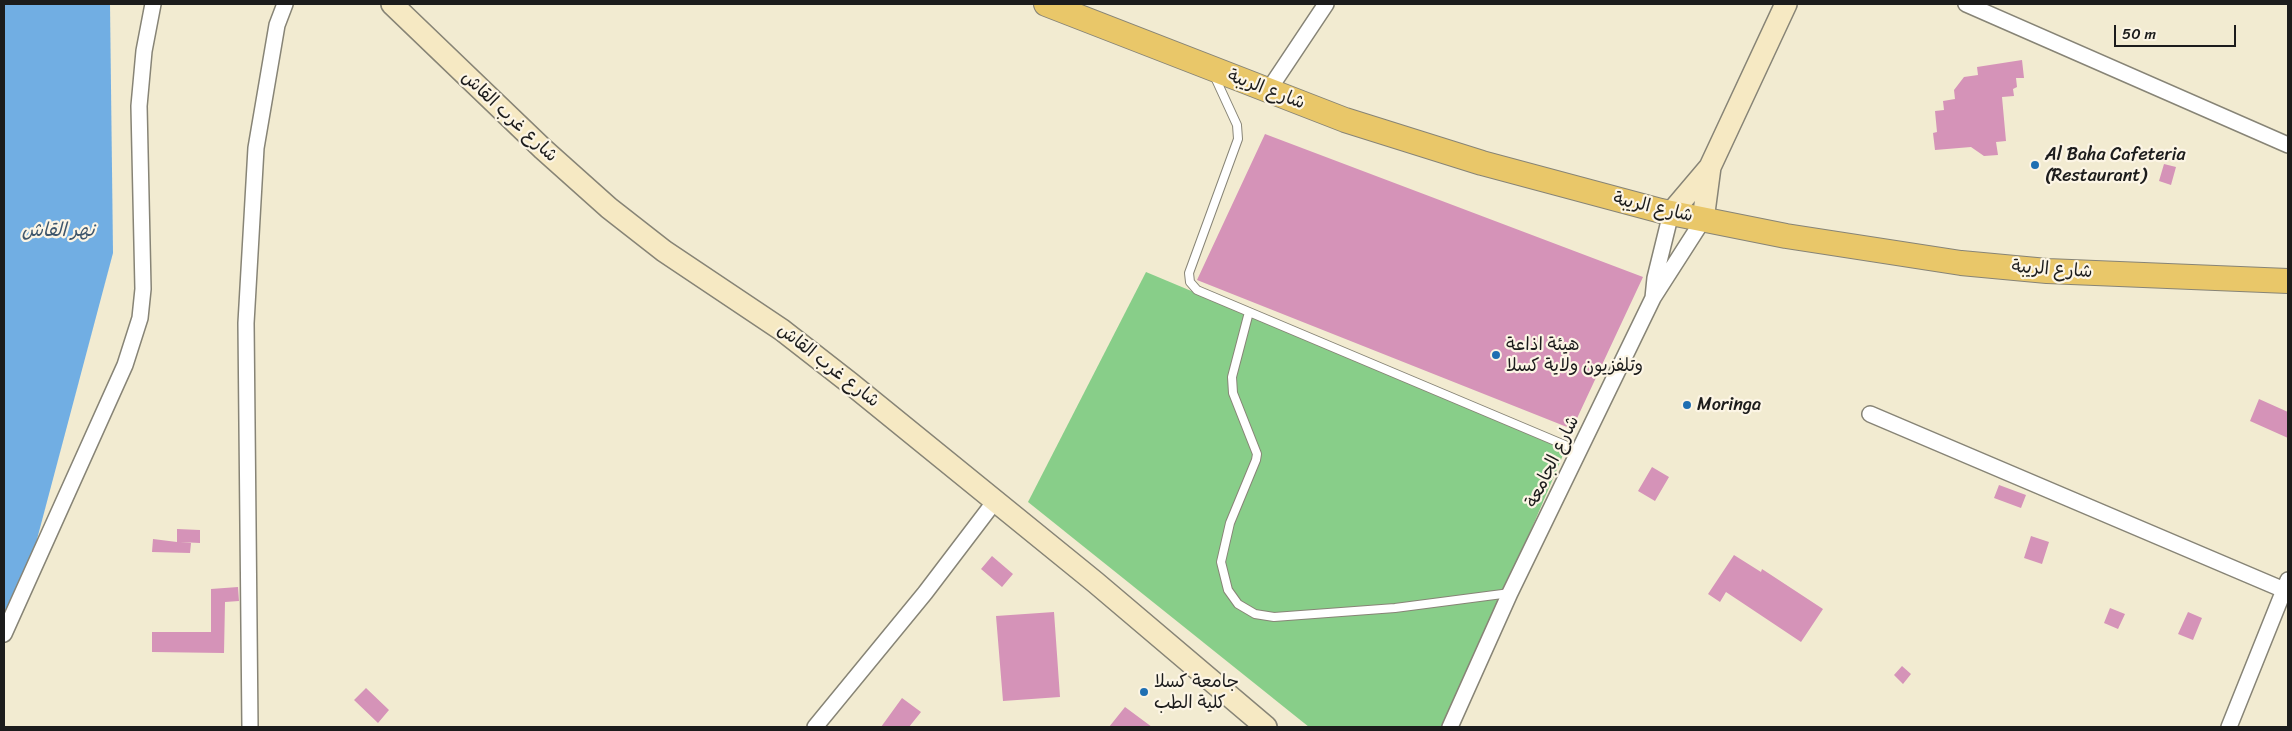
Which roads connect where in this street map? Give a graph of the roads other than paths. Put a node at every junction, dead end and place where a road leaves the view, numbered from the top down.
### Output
1 (153, 4) edge
2 (285, 4) edge
3 (392, 4) edge
4 (1046, 4) edge
5 (1326, 4) edge
6 (1786, 4) edge
7 (1966, 4) edge
8 (1211, 69) junction
9 (1268, 91) junction
10 (2288, 145) edge
11 (1710, 167) junction
12 (1672, 213) junction
13 (1703, 220) junction
14 (2288, 281) edge
15 (1653, 298) junction
16 (1249, 312) junction
17 (1870, 414) dead end
18 (1579, 451) junction
19 (995, 501) junction
20 (2286, 585) edge
21 (1510, 593) junction
22 (4, 634) edge
23 (250, 727) edge
24 (815, 727) edge
25 (1266, 727) edge
26 (1450, 727) edge
27 (2229, 727) edge

1 - 22 street
2 - 23 street
3 - 19 main road, شارع غرب القاش
4 - 8 main road, شارع الريبة
5 - 9 street
6 - 11 main road
7 - 10 street
8 - 9 main road, شارع الريبة
8 - 16 lane
9 - 12 main road, شارع الريبة
11 - 12 main road
11 - 13 main road
12 - 13 main road, شارع الريبة
12 - 15 street
13 - 14 main road, شارع الريبة
13 - 15 street, شارع الجامعة
15 - 18 street, شارع الجامعة
16 - 18 lane
16 - 21 lane
17 - 20 street
18 - 21 street, شارع الجامعة
19 - 24 street
19 - 25 main road, شارع غرب القاش
20 - 27 street
21 - 26 street, شارع الجامعة

